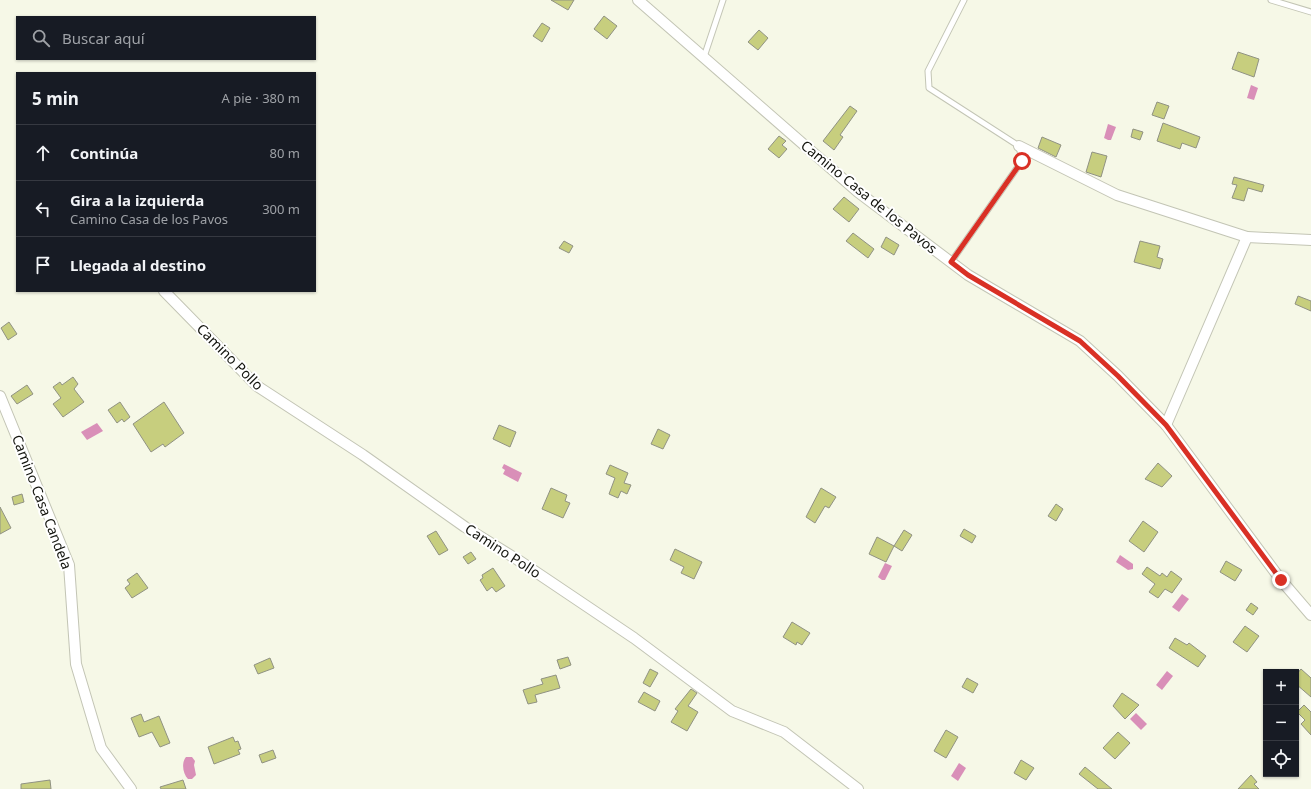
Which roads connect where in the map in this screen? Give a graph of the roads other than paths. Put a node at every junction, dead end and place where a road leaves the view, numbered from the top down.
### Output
1 (638, 0) edge
2 (723, 0) edge
3 (964, 0) edge
4 (1271, 0) edge
5 (1311, 12) edge
6 (704, 57) junction
7 (1019, 146) junction
8 (1248, 237) junction
9 (1311, 240) edge
10 (951, 262) junction
11 (165, 292) edge
12 (0, 396) edge
13 (1166, 425) junction
14 (1311, 615) edge
15 (131, 789) edge
16 (858, 789) edge

1 - 6 street, Camino Casa de los Pavos
2 - 6 lane
3 - 7 lane
4 - 5 lane
6 - 10 street, Camino Casa de los Pavos
7 - 8 street
7 - 10 lane
8 - 9 street
8 - 13 street
10 - 13 street, Camino Casa de los Pavos
11 - 16 street, Camino Pollo
12 - 15 street, Camino Casa Candela
13 - 14 street, Camino Casa de los Pavos

